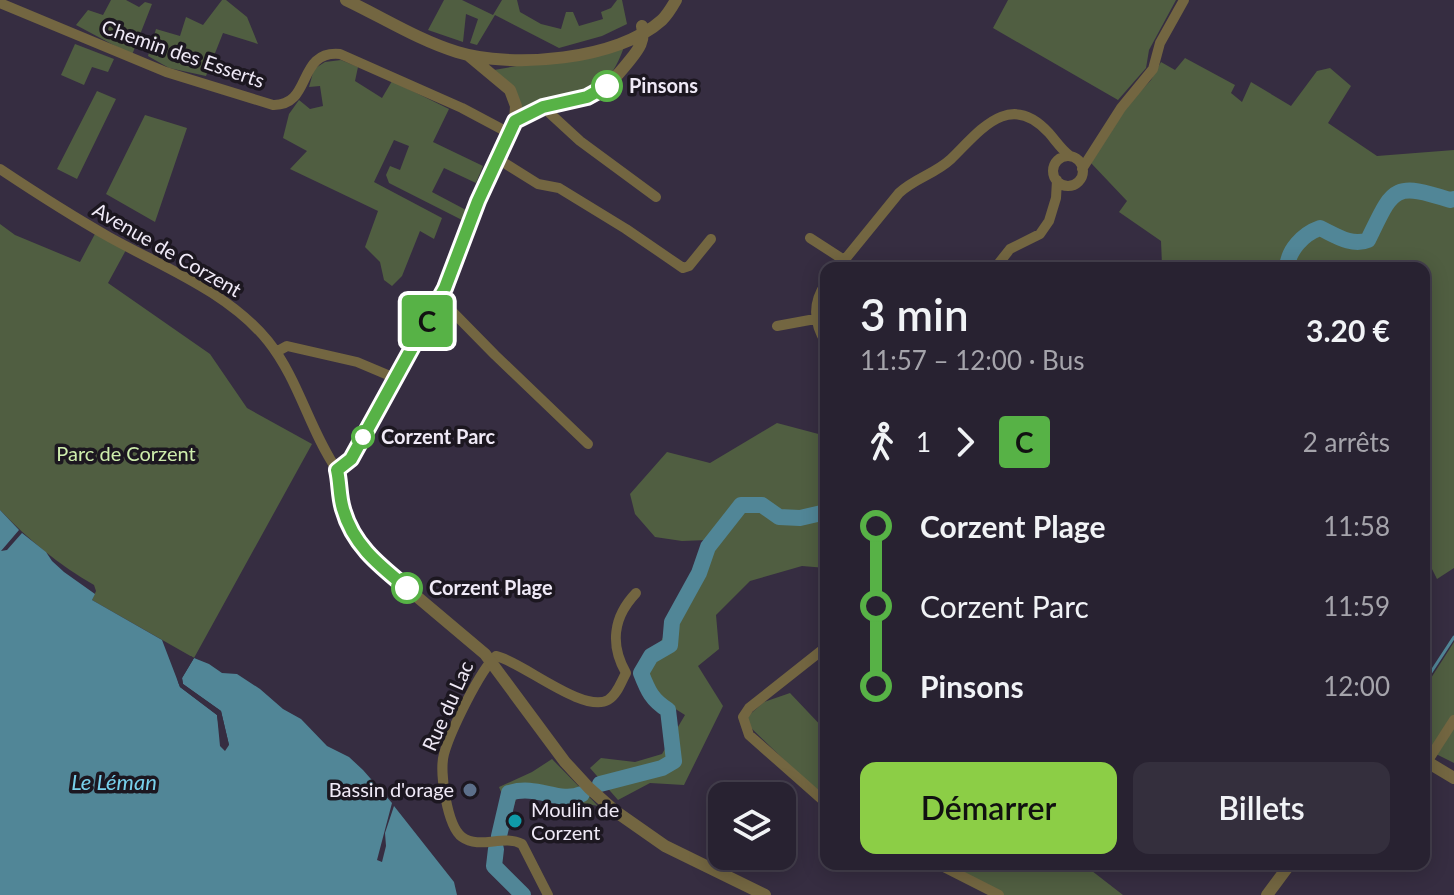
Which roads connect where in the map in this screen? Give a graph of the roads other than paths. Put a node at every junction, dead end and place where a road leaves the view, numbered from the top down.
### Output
1 (346, 0) edge
2 (676, 0) edge
3 (1184, 0) edge
4 (0, 3) edge
5 (637, 35) junction
6 (468, 55) junction
7 (543, 107) junction
8 (512, 127) junction
9 (1055, 141) junction
10 (1091, 153) junction
11 (1072, 157) junction
12 (498, 159) junction
13 (1056, 162) junction
14 (0, 169) edge
15 (1082, 169) junction
16 (1057, 180) junction
17 (1070, 185) junction
18 (656, 197) dead end
19 (1056, 198) junction
20 (810, 238) dead end
21 (711, 239) dead end
22 (839, 262) edge
23 (843, 262) edge
24 (1000, 262) edge
25 (820, 294) edge
26 (439, 298) junction
27 (815, 319) junction
28 (777, 326) dead end
29 (820, 330) edge
30 (276, 352) junction
31 (395, 378) junction
32 (588, 444) dead end
33 (337, 470) junction
34 (636, 593) dead end
35 (820, 652) edge
36 (491, 661) junction
37 (1454, 720) edge
38 (1430, 754) edge
39 (1430, 764) edge
40 (1454, 778) edge
41 (820, 798) edge
42 (708, 864) edge
43 (717, 870) edge
44 (950, 870) edge
45 (1286, 870) edge
46 (759, 892) edge
47 (548, 895) edge
48 (999, 895) edge
49 (1267, 895) edge

1 - 6 street
2 - 5 street
3 - 10 street
4 - 8 street, Chemin des Esserts
5 - 6 street
5 - 7 street
6 - 8 street
7 - 8 street
7 - 18 street
8 - 12 street
9 - 11 street
9 - 13 street
9 - 23 street
10 - 11 street
10 - 15 street
11 - 13 street
11 - 15 street
12 - 21 street
12 - 26 street
13 - 16 street
14 - 30 street, Avenue de Corzent
15 - 17 street
16 - 17 street
16 - 19 street
17 - 19 street
19 - 24 street
20 - 22 street
25 - 27 street
26 - 31 street
26 - 32 street
27 - 28 street
27 - 29 street
30 - 31 street
30 - 33 street, Avenue de Corzent
31 - 33 street
33 - 36 street, Rue du Lac
34 - 36 street
35 - 41 street
36 - 42 street
36 - 47 street, Rue du Lac
37 - 38 street
39 - 40 street
43 - 46 street
44 - 48 street
45 - 49 street

